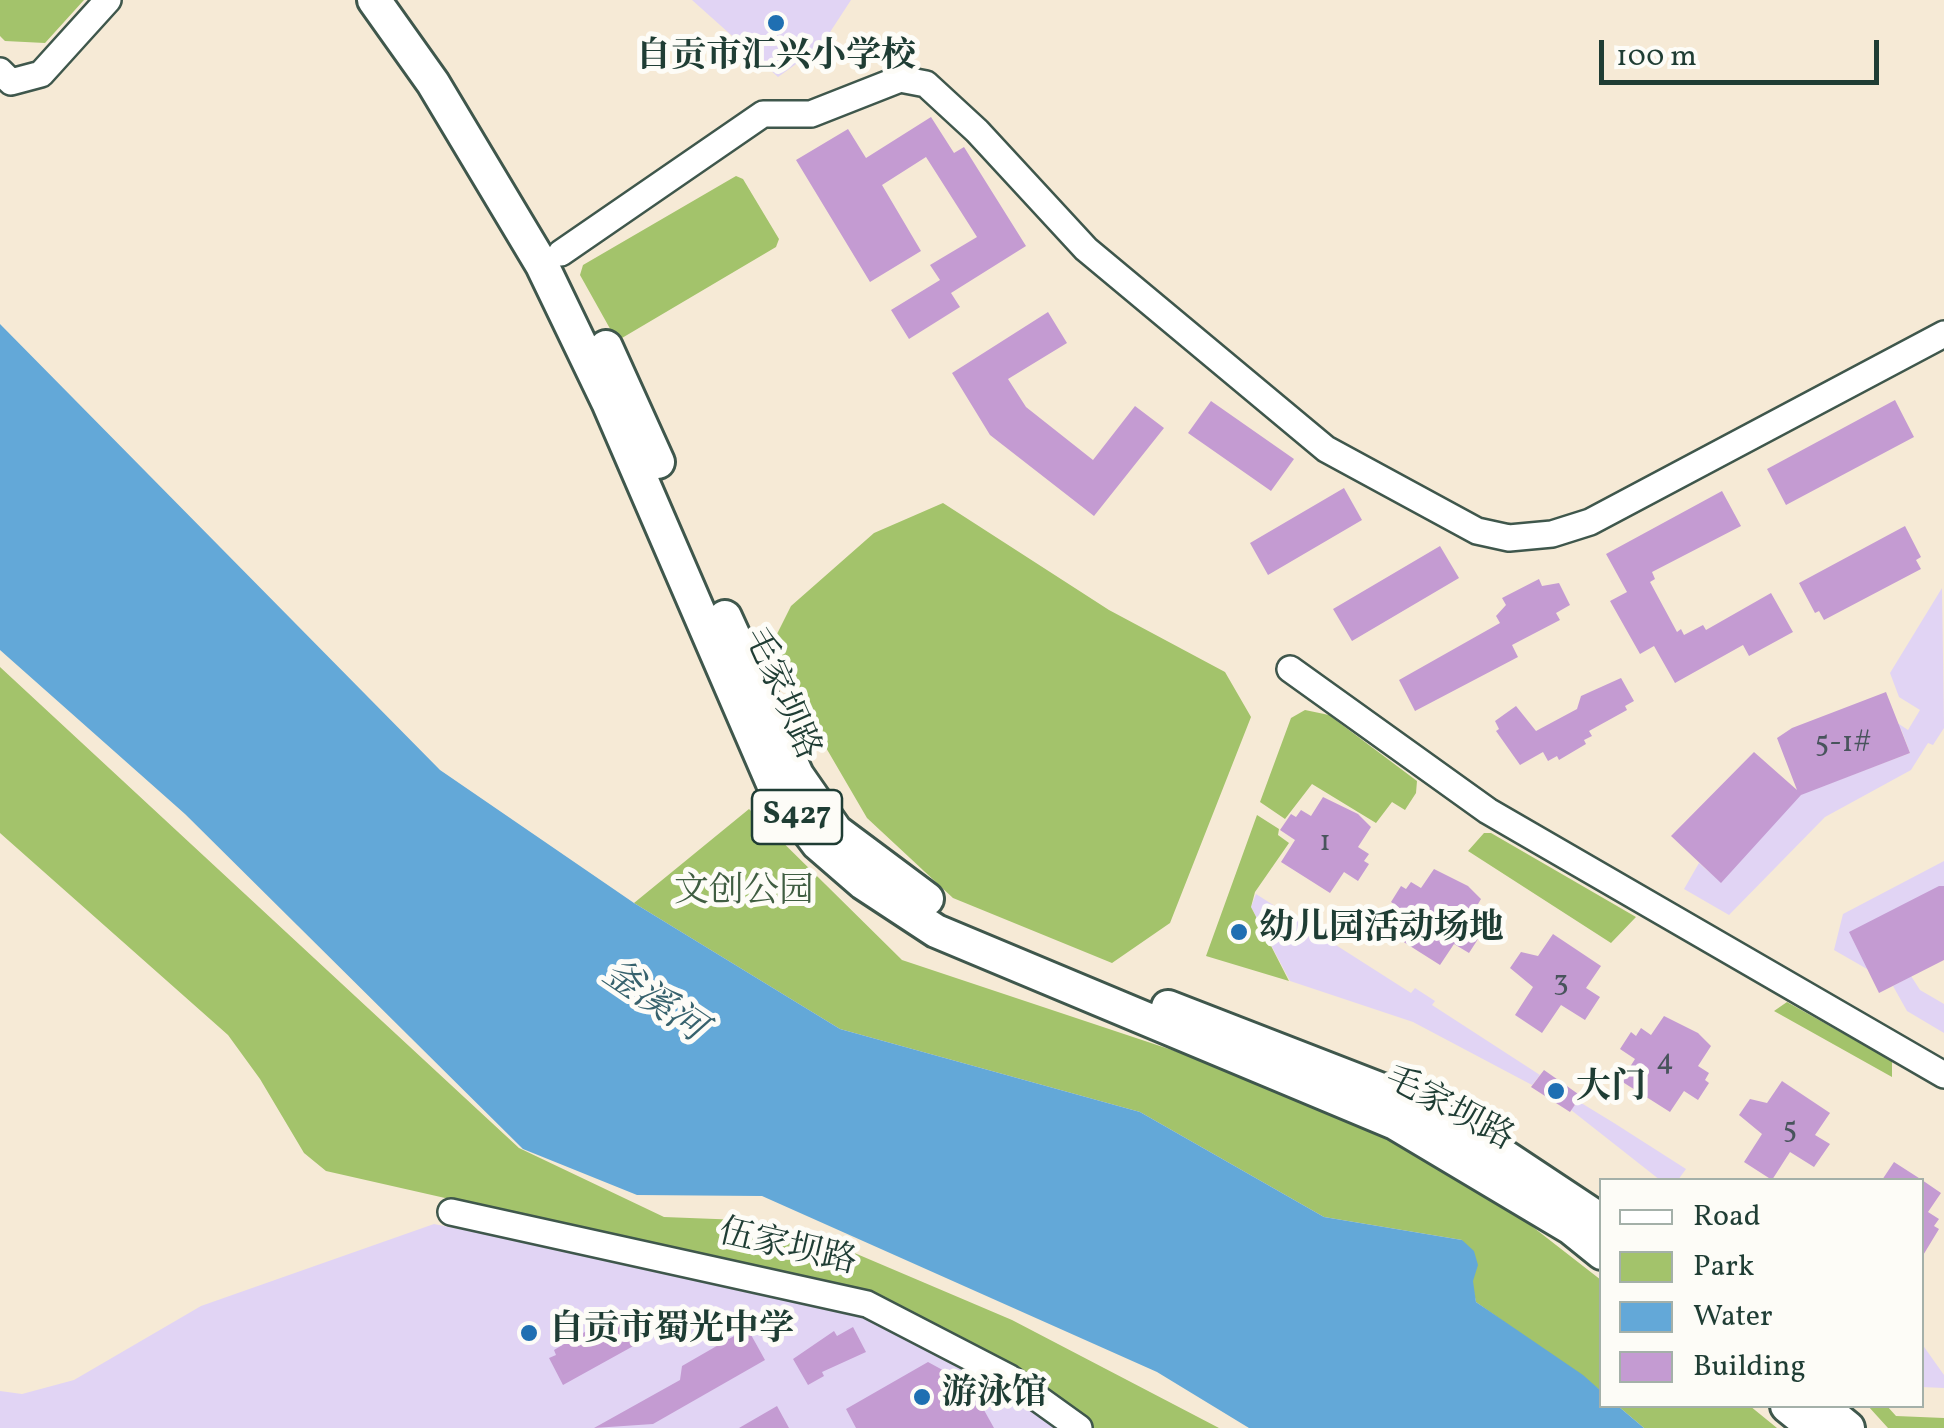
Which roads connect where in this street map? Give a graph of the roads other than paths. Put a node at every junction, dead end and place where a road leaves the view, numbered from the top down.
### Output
1 (108, 0) edge
2 (374, 0) edge
3 (400, 0) edge
4 (0, 71) edge
5 (561, 253) junction
6 (1944, 334) edge
7 (1290, 669) dead end
8 (1944, 1075) edge
9 (451, 1212) dead end
10 (1599, 1219) edge
11 (1599, 1251) edge
12 (1789, 1408) edge
13 (1823, 1408) edge
14 (1079, 1428) edge
15 (1814, 1428) edge
16 (1848, 1428) edge

1 - 4 street
2 - 11 main road, 毛家坝路 / S427
3 - 5 main road, 毛家坝路 / S427
5 - 6 street
5 - 10 main road, 毛家坝路 / S427
7 - 8 street
9 - 14 street, 伍家坝路
12 - 15 main road
13 - 16 main road

